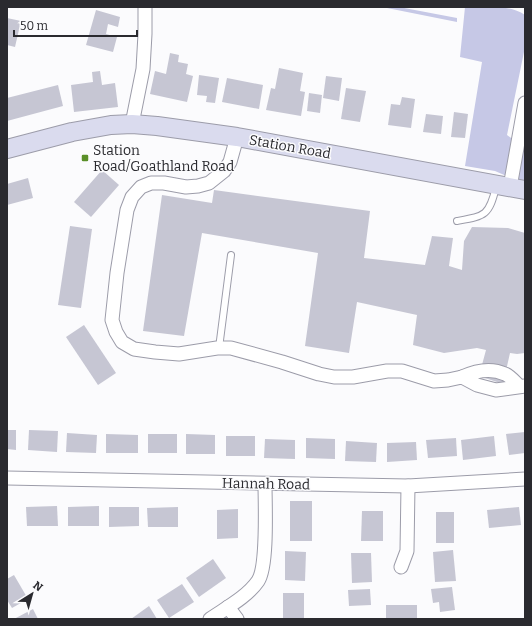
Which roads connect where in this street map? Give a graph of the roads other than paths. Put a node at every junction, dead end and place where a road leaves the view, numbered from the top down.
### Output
1 (145, 7) edge
2 (525, 102) edge
3 (132, 124) junction
4 (237, 137) junction
5 (7, 149) edge
6 (510, 188) edge
7 (457, 221) dead end
8 (231, 255) dead end
9 (219, 348) junction
10 (462, 377) junction
11 (522, 386) edge
12 (7, 478) edge
13 (525, 479) edge
14 (265, 484) junction
15 (408, 486) junction
16 (401, 567) dead end
17 (228, 607) junction
18 (210, 619) edge
19 (237, 619) edge

1 - 3 street
2 - 6 street
3 - 4 main road, Station Road
3 - 5 main road, Station Road
4 - 6 main road, Station Road
4 - 9 street
6 - 7 lane
8 - 9 lane
9 - 10 street
10 - 11 street
10 - 11 street
12 - 14 street, Hannah Road
13 - 15 street, Hannah Road
14 - 15 street, Hannah Road
14 - 17 street
15 - 16 street
17 - 18 street
17 - 19 street

